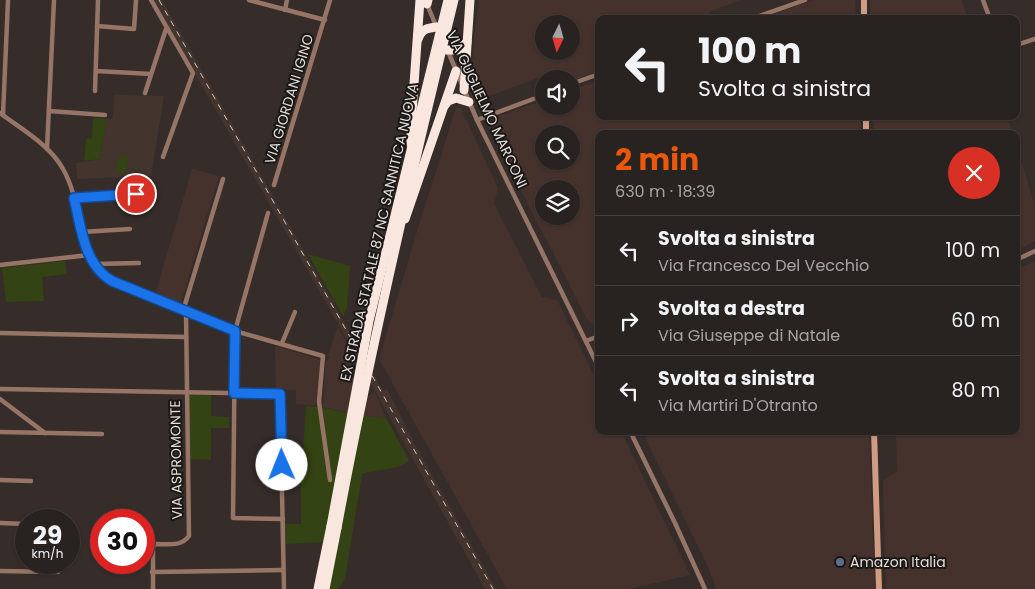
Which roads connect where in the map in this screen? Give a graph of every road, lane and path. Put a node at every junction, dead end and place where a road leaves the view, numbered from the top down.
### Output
1 (8, 0) edge
2 (54, 0) edge
3 (98, 0) edge
4 (136, 0) edge
5 (151, 0) edge
6 (249, 0) edge
7 (287, 0) edge
8 (330, 0) edge
9 (448, 0) edge
10 (454, 0) edge
11 (470, 0) edge
12 (805, 0) edge
13 (864, 0) edge
14 (984, 0) edge
15 (425, 1) edge
16 (285, 10) junction
17 (762, 15) edge
18 (864, 15) edge
19 (989, 15) edge
20 (325, 20) junction
21 (435, 24) junction
22 (97, 26) junction
23 (166, 28) junction
24 (1035, 39) edge
25 (417, 42) junction
26 (467, 42) junction
27 (1020, 43) edge
28 (447, 50) junction
29 (96, 71) junction
30 (456, 71) junction
31 (151, 74) junction
32 (595, 75) edge
33 (580, 81) edge
34 (464, 90) junction
35 (95, 91) dead end
36 (145, 93) dead end
37 (535, 98) edge
38 (469, 102) junction
39 (443, 108) junction
40 (49, 111) junction
41 (2, 114) edge
42 (105, 115) dead end
43 (477, 120) junction
44 (411, 147) junction
45 (47, 149) junction
46 (163, 157) dead end
47 (223, 179) dead end
48 (274, 185) dead end
49 (136, 194) dead end
50 (74, 198) junction
51 (268, 213) dead end
52 (130, 229) dead end
53 (82, 232) junction
54 (396, 242) junction
55 (1035, 251) edge
56 (89, 255) junction
57 (1020, 258) edge
58 (139, 263) dead end
59 (94, 264) junction
60 (0, 265) edge
61 (185, 312) junction
62 (295, 312) dead end
63 (235, 331) junction
64 (0, 333) edge
65 (186, 337) junction
66 (595, 338) edge
67 (586, 341) junction
68 (282, 343) junction
69 (595, 360) edge
70 (0, 389) edge
71 (186, 392) junction
72 (234, 393) junction
73 (0, 399) edge
74 (0, 432) edge
75 (46, 434) junction
76 (102, 434) dead end
77 (632, 435) edge
78 (874, 435) edge
79 (0, 480) edge
80 (330, 480) dead end
81 (31, 481) dead end
82 (282, 519) junction
83 (0, 523) edge
84 (15, 524) edge
85 (334, 527) junction
86 (155, 545) edge
87 (284, 570) junction
88 (0, 571) edge
89 (15, 571) edge
90 (155, 572) edge
91 (152, 574) edge
92 (153, 589) edge
93 (284, 589) edge
94 (318, 589) edge
95 (325, 589) edge
96 (705, 589) edge
97 (879, 589) edge

1 - 41 street
2 - 40 street
3 - 22 street
4 - 22 street
5 - 23 street
6 - 16 street
7 - 16 street
8 - 20 street, VIA GIORDANI IGINO
9 - 44 highway, EX STRADA STATALE 87 NC SANNITICA NUOVA, bridge
10 - 54 highway, EX STRADA STATALE 87 NC SANNITICA NUOVA, bridge
11 - 26 highway
12 - 17 street
13 - 18 street
14 - 19 street
15 - 21 street, VIA GUGLIELMO MARCONI
15 - 25 highway
16 - 20 street
20 - 48 street, VIA GIORDANI IGINO
21 - 25 highway
21 - 28 street, VIA GUGLIELMO MARCONI
22 - 29 street
23 - 31 street
23 - 46 street
24 - 27 street
25 - 44 highway
26 - 28 highway
26 - 34 highway
28 - 30 street, VIA GUGLIELMO MARCONI
29 - 31 street
29 - 35 street
30 - 34 street, VIA GUGLIELMO MARCONI
30 - 39 highway
31 - 36 street
32 - 33 street
34 - 38 street, VIA GUGLIELMO MARCONI
37 - 43 street
38 - 39 highway
38 - 43 street, VIA GUGLIELMO MARCONI
39 - 54 highway, bridge
40 - 42 street
40 - 45 street
41 - 45 street
43 - 67 street, VIA GUGLIELMO MARCONI
44 - 85 highway, EX STRADA STATALE 87 NC SANNITICA NUOVA, bridge
45 - 50 street
47 - 61 street
49 - 50 street
50 - 53 street
51 - 63 street
52 - 53 street
53 - 56 street
54 - 85 highway, EX STRADA STATALE 87 NC SANNITICA NUOVA, bridge
55 - 57 street
56 - 59 street
56 - 60 street
58 - 59 street
59 - 61 street
61 - 63 street
61 - 65 street
62 - 68 street
63 - 68 street
63 - 72 street
64 - 65 street
65 - 71 street
66 - 67 street
67 - 69 street, VIA GUGLIELMO MARCONI
68 - 80 street
70 - 71 street
71 - 72 street
71 - 86 street, VIA ASPROMONTE
72 - 82 street
72 - 82 street
73 - 75 street
74 - 75 street
75 - 76 street
77 - 96 street
78 - 97 street
79 - 81 street
82 - 87 street
83 - 84 street
85 - 94 highway, EX STRADA STATALE 87 NC SANNITICA NUOVA
85 - 95 highway, EX STRADA STATALE 87 NC SANNITICA NUOVA
87 - 90 street
87 - 93 street
88 - 89 street
91 - 92 street, VIA ASPROMONTE

